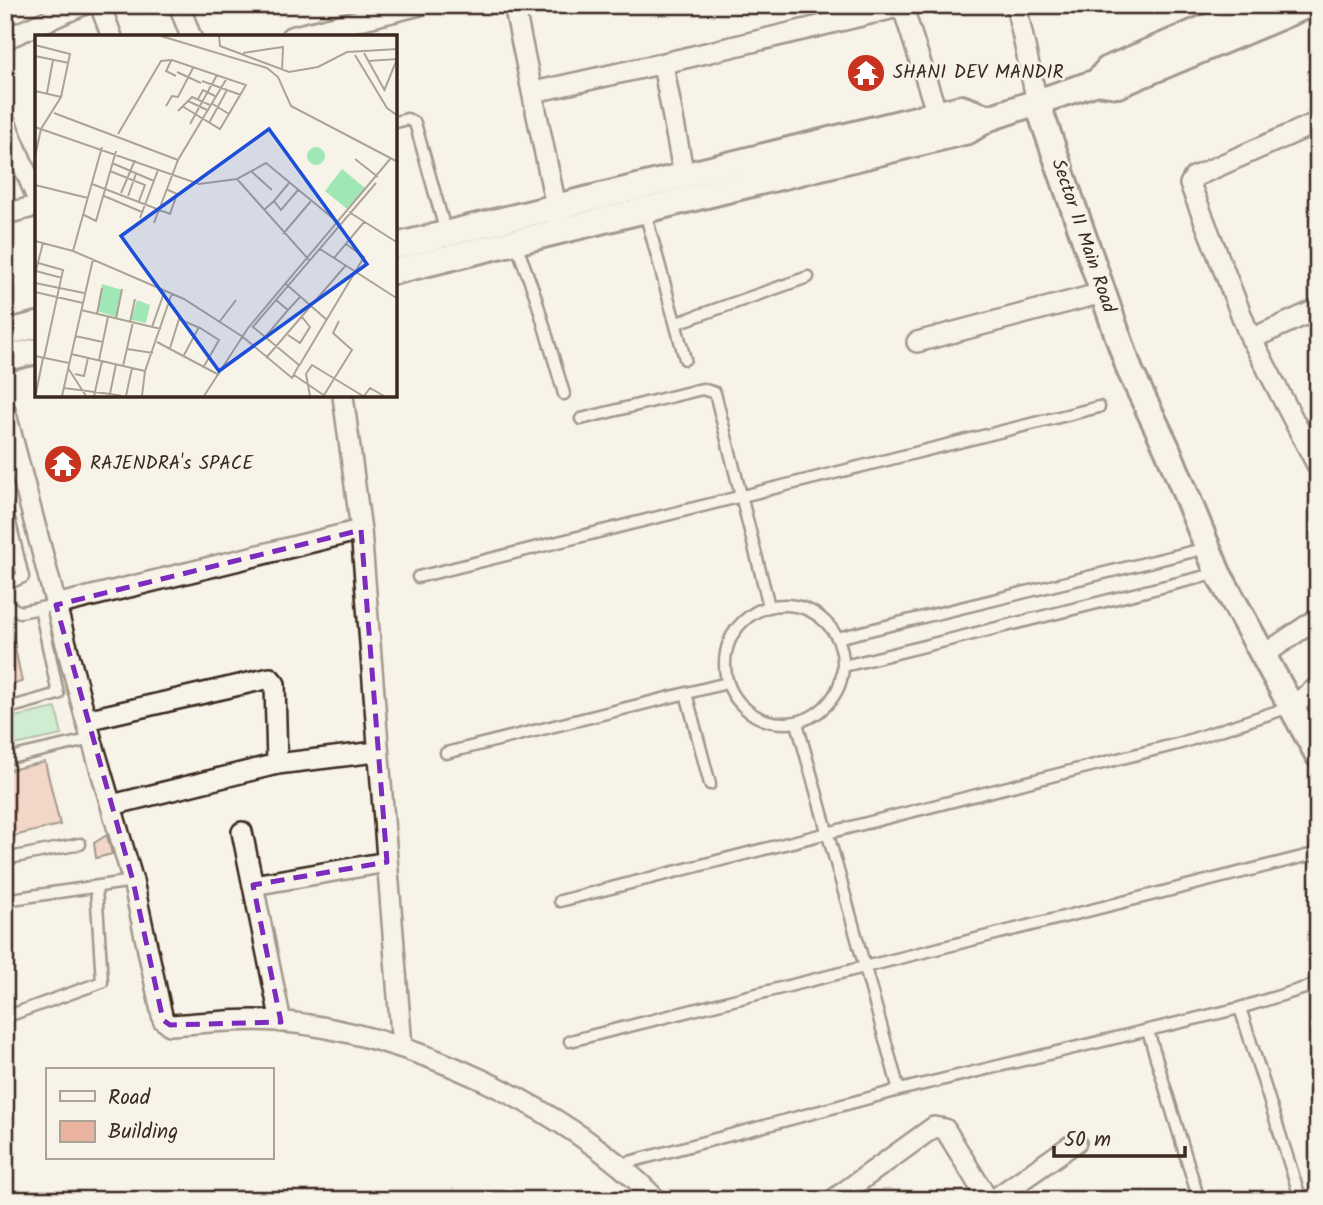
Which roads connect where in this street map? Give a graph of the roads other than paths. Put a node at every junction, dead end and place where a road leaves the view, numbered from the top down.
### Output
1 (83, 5) edge
2 (100, 5) edge
3 (179, 5) edge
4 (420, 5) edge
5 (514, 5) edge
6 (1016, 5) edge
7 (1259, 5) edge
8 (1308, 5) edge
9 (903, 6) edge
10 (111, 35) edge
11 (190, 35) edge
12 (299, 35) edge
13 (5, 39) edge
14 (660, 64) junction
15 (1097, 82) junction
16 (534, 92) junction
17 (1037, 102) junction
18 (937, 114) junction
19 (989, 118) junction
20 (5, 122) edge
21 (397, 122) edge
22 (1318, 122) edge
23 (684, 176) junction
24 (35, 193) edge
25 (35, 206) edge
26 (644, 210) junction
27 (5, 214) edge
28 (559, 218) junction
29 (446, 233) junction
30 (515, 240) junction
31 (397, 246) edge
32 (397, 271) edge
33 (808, 277) dead end
34 (1102, 293) junction
35 (1318, 309) edge
36 (677, 323) junction
37 (35, 326) edge
38 (5, 333) edge
39 (1251, 339) junction
40 (918, 342) dead end
41 (35, 351) edge
42 (5, 358) edge
43 (685, 359) dead end
44 (564, 394) dead end
45 (343, 397) edge
46 (1099, 407) dead end
47 (5, 410) edge
48 (581, 419) dead end
49 (1318, 467) edge
50 (743, 498) junction
51 (5, 502) edge
52 (360, 530) junction
53 (1208, 548) junction
54 (1218, 573) junction
55 (418, 577) dead end
56 (5, 585) edge
57 (5, 604) edge
58 (769, 606) junction
59 (48, 607) junction
60 (1318, 618) edge
61 (837, 638) junction
62 (1262, 656) junction
63 (844, 666) junction
64 (727, 683) junction
65 (1318, 687) edge
66 (686, 693) junction
67 (1291, 707) junction
68 (5, 709) edge
69 (797, 723) junction
70 (89, 730) junction
71 (376, 752) junction
72 (446, 753) dead end
73 (1318, 755) edge
74 (5, 759) edge
75 (277, 764) junction
76 (710, 784) dead end
77 (112, 806) junction
78 (242, 832) dead end
79 (828, 834) junction
80 (80, 844) dead end
81 (1318, 853) edge
82 (5, 859) edge
83 (387, 862) junction
84 (133, 881) junction
85 (253, 885) junction
86 (96, 887) junction
87 (5, 900) edge
88 (560, 901) dead end
89 (863, 966) junction
90 (1318, 985) edge
91 (1240, 1008) junction
92 (5, 1017) edge
93 (281, 1022) junction
94 (1148, 1031) junction
95 (570, 1041) dead end
96 (402, 1047) junction
97 (900, 1090) junction
98 (1076, 1142) dead end
99 (618, 1165) junction
100 (657, 1200) edge
101 (833, 1200) edge
102 (990, 1200) edge
103 (1199, 1200) edge
104 (1301, 1200) edge

1 - 13 street
2 - 10 street
3 - 11 street
4 - 12 street
5 - 16 street
6 - 17 street
7 - 15 street
8 - 15 street
9 - 14 street
9 - 18 street
14 - 16 street
14 - 23 street
15 - 17 street
16 - 28 street
17 - 19 street
17 - 34 street, Sector 11 Main Road
18 - 19 street
18 - 23 street
19 - 26 street
20 - 24 street
21 - 29 lane
22 - 39 street
23 - 28 street
25 - 27 street
26 - 28 street
26 - 36 lane
28 - 29 street
28 - 30 street
29 - 31 street
30 - 32 street
30 - 44 lane
33 - 36 lane
34 - 40 street
34 - 53 street, Sector 11 Main Road
35 - 39 street
36 - 43 lane
37 - 38 street
39 - 49 street
41 - 42 street
45 - 52 street
46 - 50 lane
47 - 59 street
48 - 50 lane
50 - 55 lane
50 - 58 lane
51 - 56 lane
52 - 59 street
52 - 71 street
53 - 54 street, Sector 11 Main Road
53 - 61 lane
54 - 62 street, Sector 11 Main Road
54 - 63 lane
57 - 59 lane
58 - 61 lane
58 - 64 lane
59 - 68 lane
59 - 70 street
60 - 62 street
61 - 63 lane
62 - 67 street, Sector 11 Main Road
63 - 69 lane
64 - 66 lane
64 - 69 lane
65 - 67 street
66 - 72 lane
66 - 76 lane
67 - 73 street, Sector 11 Main Road
67 - 79 lane
69 - 79 lane
70 - 74 lane
70 - 75 street
70 - 77 street
71 - 75 street
71 - 83 street
75 - 77 street
77 - 84 street
78 - 85 street
79 - 88 lane
79 - 89 lane
80 - 82 lane
81 - 89 lane
83 - 85 street
83 - 96 street
84 - 86 lane
84 - 93 street
85 - 93 street
86 - 87 lane
86 - 92 lane
89 - 95 lane
89 - 97 lane
90 - 91 lane
91 - 94 lane
91 - 104 lane
93 - 96 street
94 - 97 lane
94 - 103 lane
96 - 99 street
97 - 99 lane
98 - 102 street
99 - 100 street
101 - 102 street

